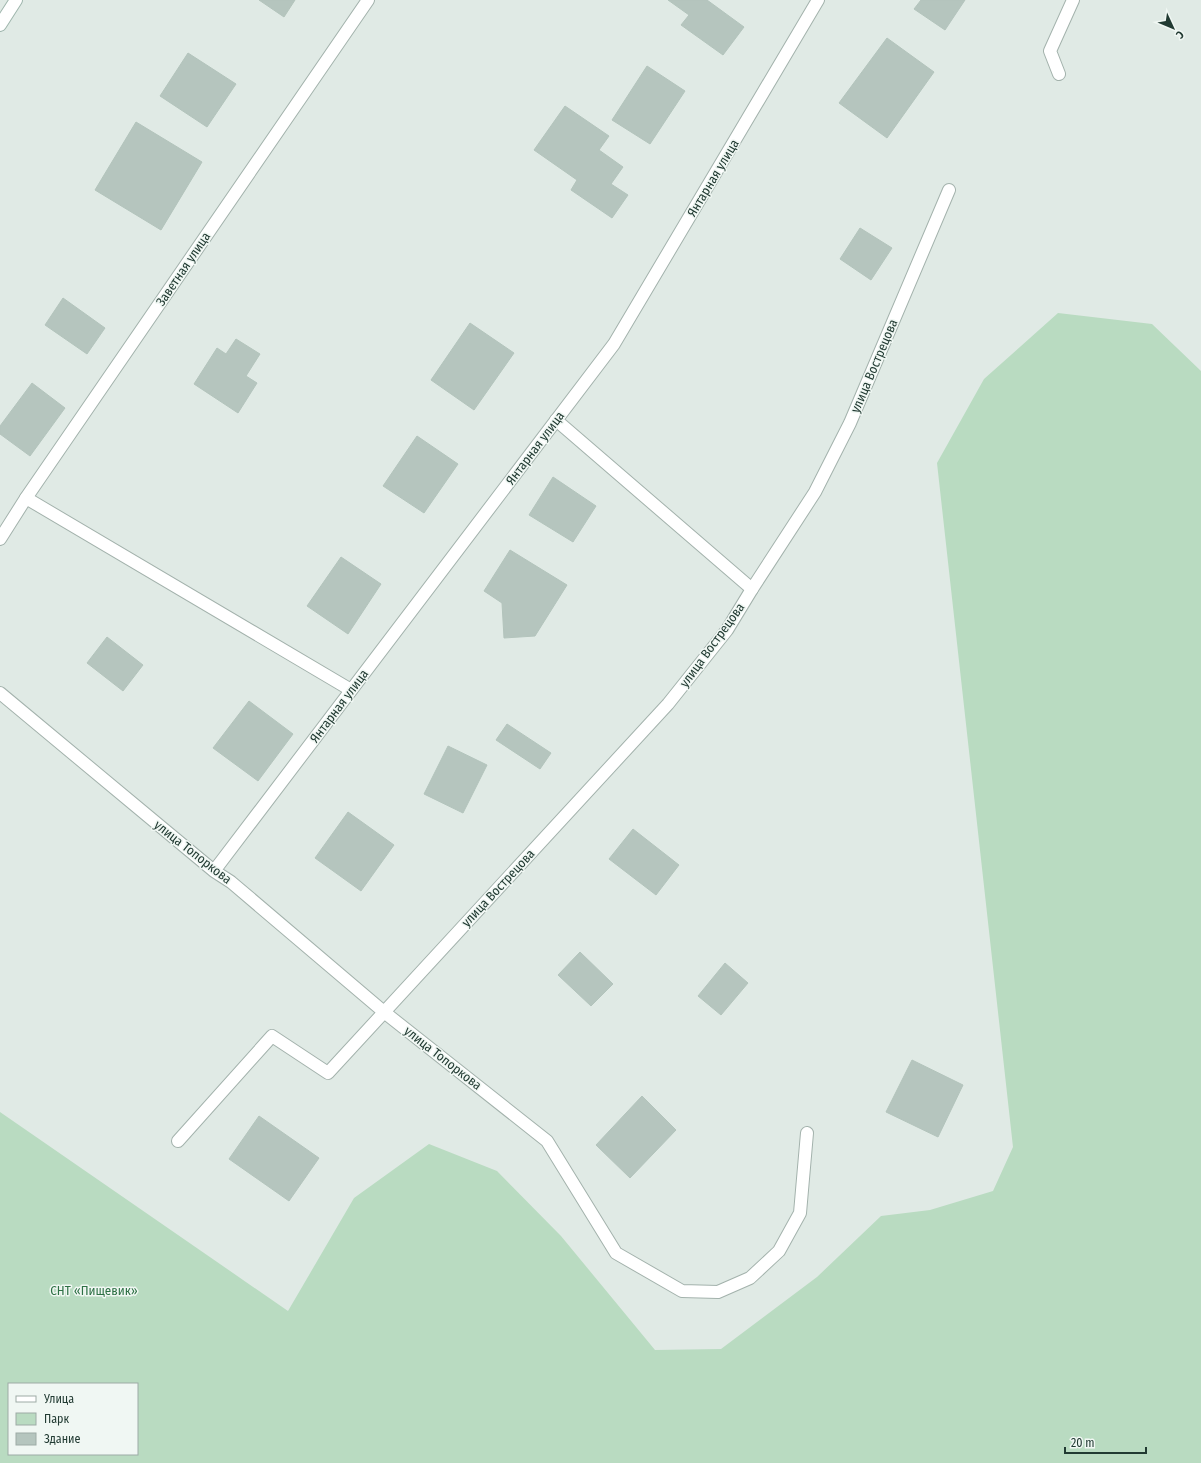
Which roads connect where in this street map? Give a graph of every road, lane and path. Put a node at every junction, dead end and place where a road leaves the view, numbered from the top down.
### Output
1 (16, 0) edge
2 (368, 0) edge
3 (818, 0) edge
4 (1073, 0) edge
5 (0, 25) edge
6 (1059, 74) dead end
7 (949, 190) dead end
8 (556, 420) junction
9 (26, 498) junction
10 (0, 539) edge
11 (752, 589) junction
12 (351, 690) junction
13 (0, 693) edge
14 (214, 871) junction
15 (384, 1012) junction
16 (807, 1133) dead end
17 (178, 1141) dead end

1 - 5 street
2 - 9 street, Заветная улица
3 - 8 street, Янтарная улица
4 - 6 street
7 - 11 street, улица Вострецова
8 - 11 street
8 - 12 street, Янтарная улица
9 - 10 street, Заветная улица
9 - 12 street
11 - 15 street, улица Вострецова
12 - 14 street, Янтарная улица
13 - 14 street, улица Топоркова
14 - 15 street, улица Топоркова
15 - 16 street, улица Топоркова
15 - 17 street, улица Вострецова

